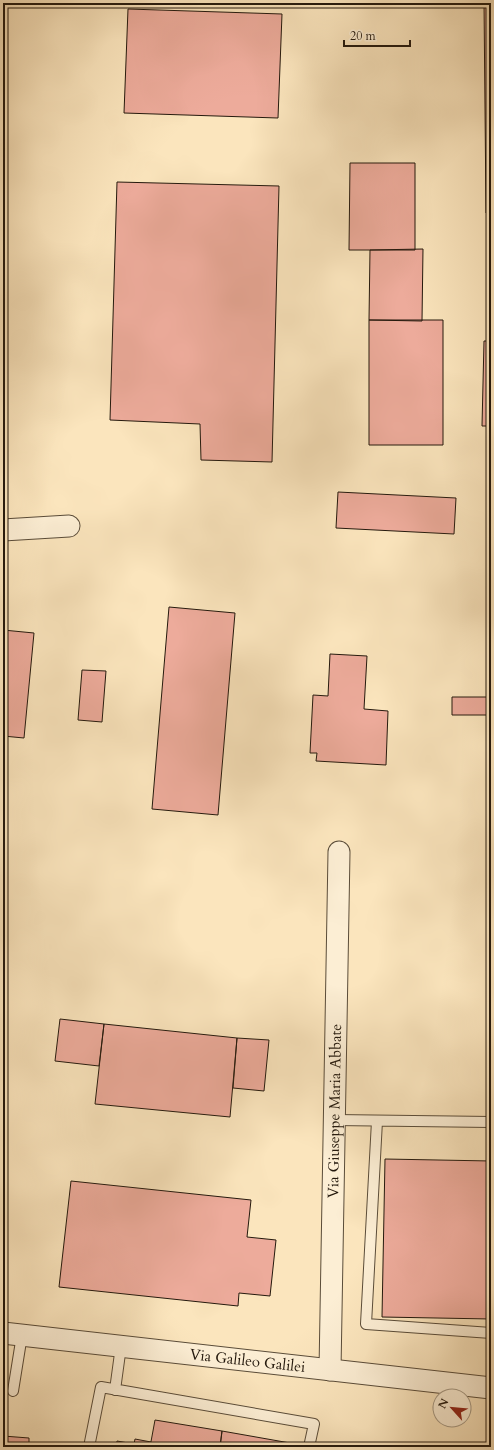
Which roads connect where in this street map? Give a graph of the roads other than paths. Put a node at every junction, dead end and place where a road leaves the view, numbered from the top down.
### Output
1 (69, 526) dead end
2 (3, 530) edge
3 (340, 852) dead end
4 (335, 1120) junction
5 (377, 1121) junction
6 (491, 1122) edge
7 (491, 1333) edge
8 (12, 1334) edge
9 (121, 1346) junction
10 (330, 1370) junction
11 (491, 1388) edge
12 (115, 1390) junction
13 (13, 1391) dead end
14 (89, 1447) edge
15 (309, 1447) edge

1 - 2 street
3 - 4 street, Via Giuseppe Maria Abbate
4 - 5 lane
4 - 10 street, Via Giuseppe Maria Abbate
5 - 6 lane
5 - 7 lane
8 - 9 street, Via Galileo Galilei
8 - 13 lane
9 - 10 street, Via Galileo Galilei
9 - 12 lane
10 - 11 street, Via Galileo Galilei
12 - 14 lane
12 - 15 lane

